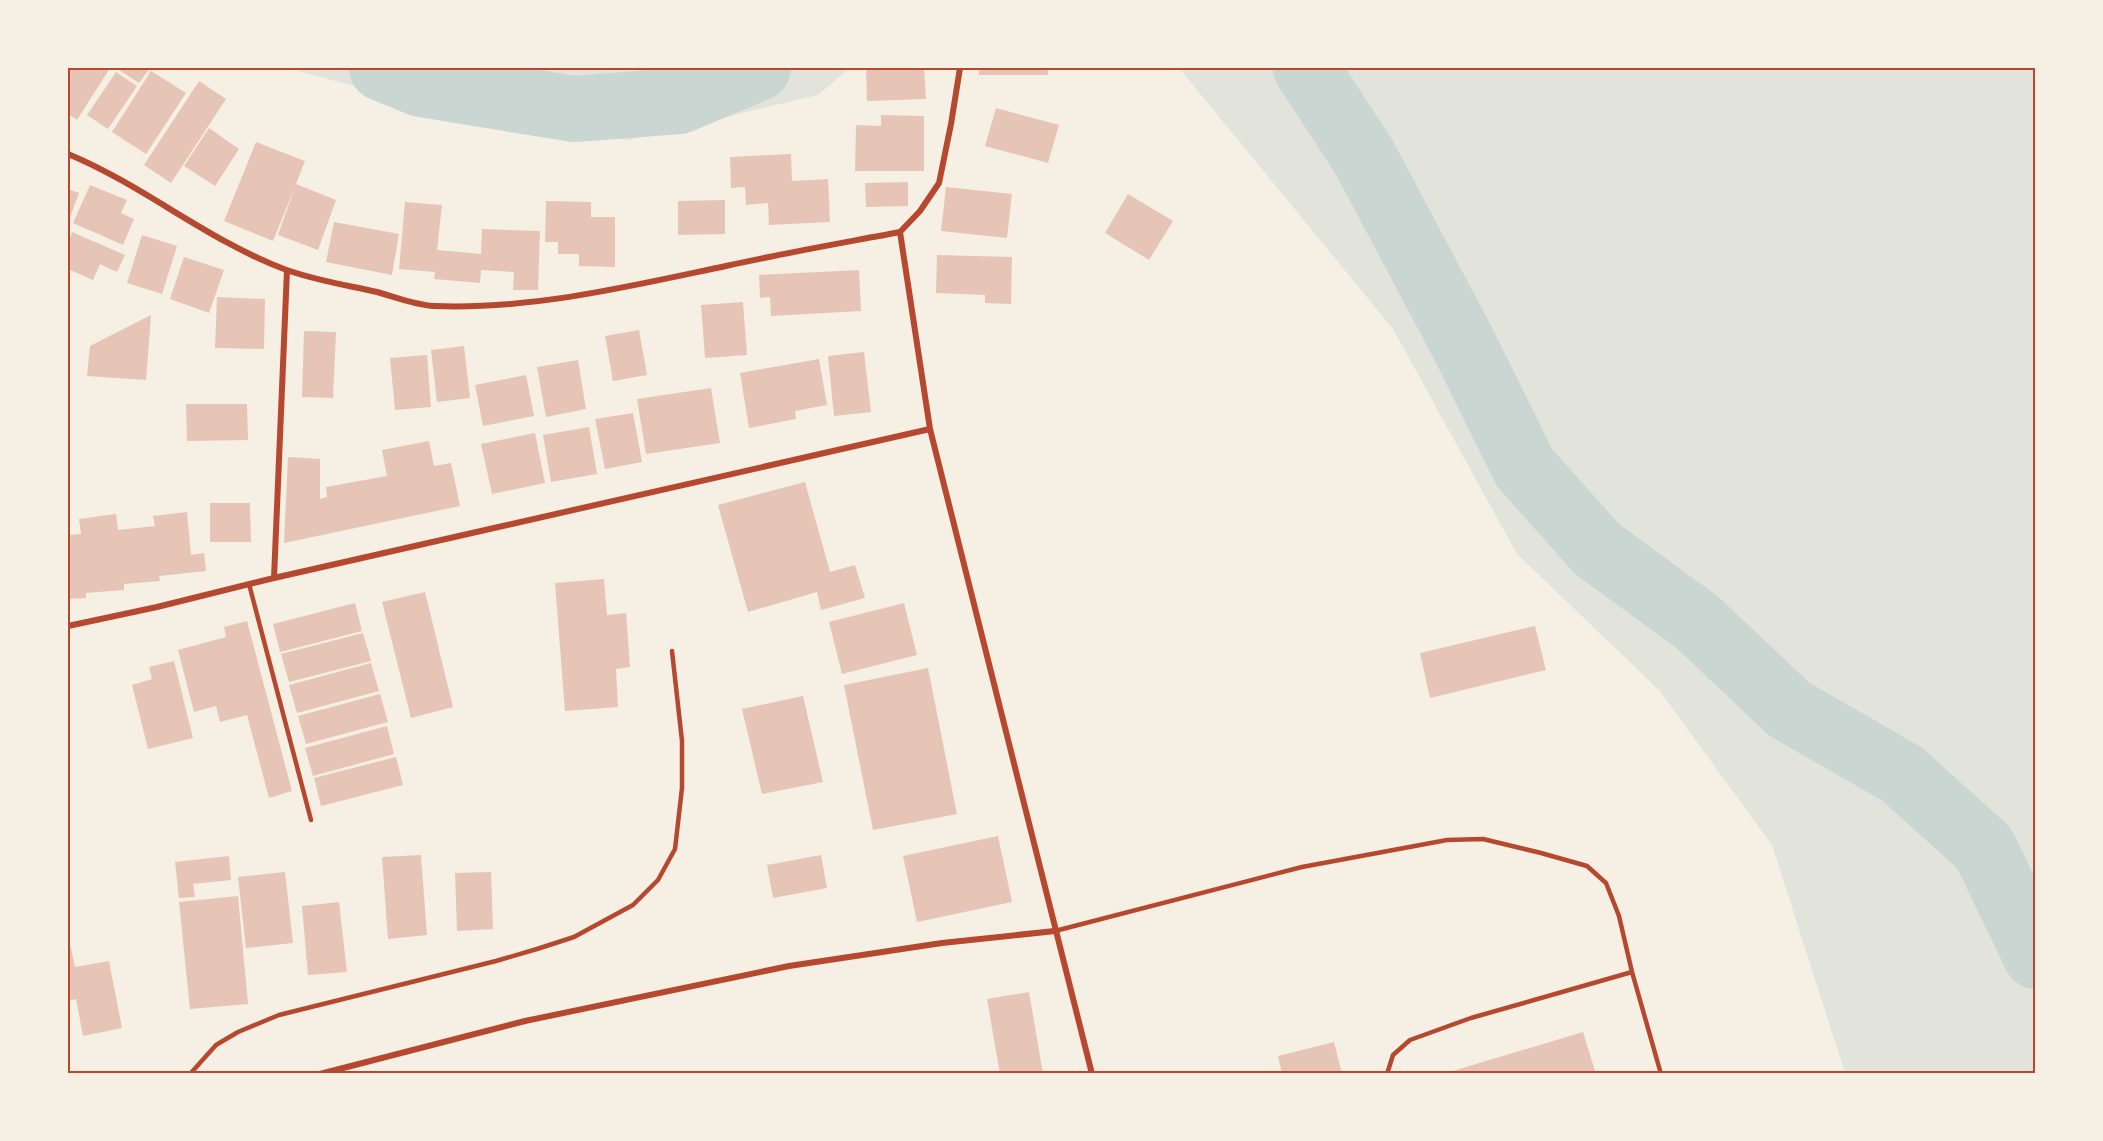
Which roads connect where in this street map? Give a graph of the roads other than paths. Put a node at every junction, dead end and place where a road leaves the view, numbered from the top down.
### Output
1 (960, 68) edge
2 (68, 154) edge
3 (900, 232) junction
4 (287, 270) junction
5 (930, 429) junction
6 (274, 578) junction
7 (249, 584) junction
8 (68, 626) edge
9 (672, 651) dead end
10 (311, 820) dead end
11 (1055, 931) junction
12 (1632, 972) junction
13 (190, 1074) edge
14 (320, 1074) edge
15 (1092, 1074) edge
16 (1387, 1074) edge
17 (1661, 1074) edge

1 - 3 street
2 - 4 street
3 - 4 street
3 - 5 street
4 - 6 street
5 - 6 street
5 - 11 street
6 - 7 street
7 - 8 street
7 - 10 lane
9 - 13 lane
11 - 12 lane
11 - 14 street
11 - 15 street
12 - 16 lane
12 - 17 lane

